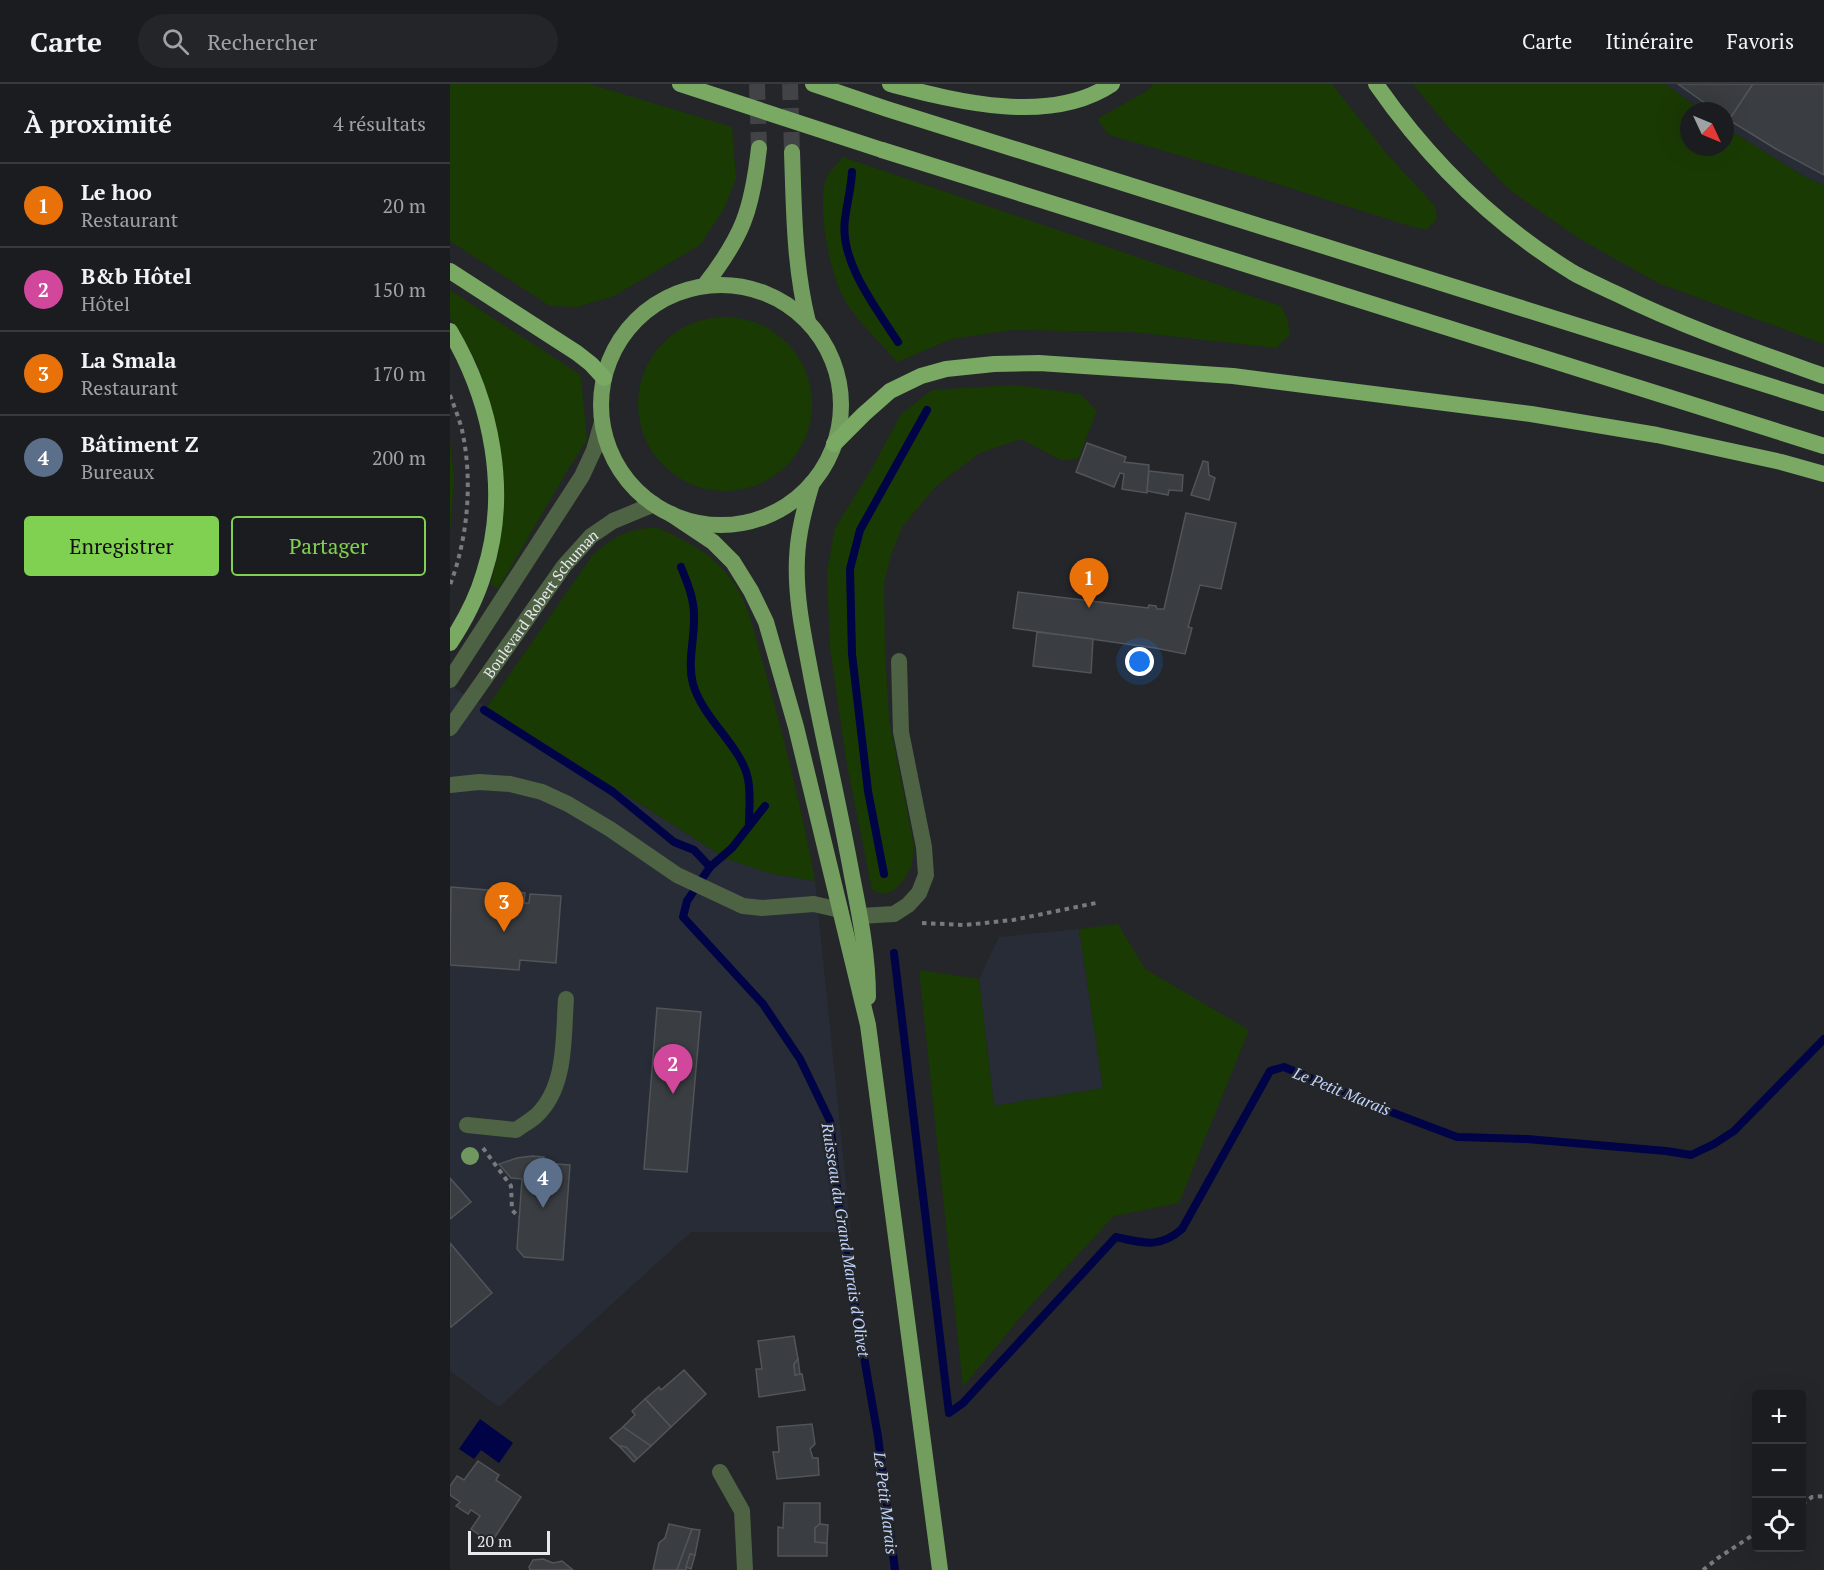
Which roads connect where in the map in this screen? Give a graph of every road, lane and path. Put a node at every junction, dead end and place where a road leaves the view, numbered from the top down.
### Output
1 (680, 84) edge
2 (813, 84) edge
3 (890, 84) edge
4 (1112, 84) edge
5 (1376, 84) edge
6 (759, 148) tunnel mouth
7 (792, 152) tunnel mouth
8 (450, 271) edge
9 (704, 286) junction
10 (808, 322) junction
11 (450, 331) edge
12 (1824, 376) edge
13 (604, 378) junction
14 (450, 395) edge
15 (1824, 403) edge
16 (602, 422) junction
17 (834, 444) junction
18 (1824, 446) edge
19 (1824, 474) edge
20 (813, 482) junction
21 (654, 504) junction
22 (671, 514) junction
23 (450, 585) edge
24 (450, 643) edge
25 (899, 661) dead end
26 (450, 680) edge
27 (450, 728) edge
28 (450, 785) edge
29 (1096, 903) dead end
30 (840, 910) junction
31 (860, 916) junction
32 (918, 923) dead end
33 (566, 999) dead end
34 (868, 1025) junction
35 (468, 1125) joint
36 (519, 1217) dead end
37 (720, 1472) dead end
38 (1824, 1496) edge
39 (1806, 1501) edge
40 (1752, 1536) edge
41 (745, 1570) edge
42 (940, 1570) edge
43 (1703, 1570) edge

1 - 18 highway, bridge
2 - 15 highway
3 - 4 highway
5 - 12 highway
6 - 9 main road
7 - 10 main road
8 - 13 highway
9 - 10 main road
9 - 13 main road
10 - 17 main road
11 - 24 highway
13 - 16 main road
14 - 23 path
16 - 21 main road
16 - 26 street, Boulevard Robert Schuman
17 - 19 highway
17 - 20 main road
20 - 22 main road
20 - 31 main road
21 - 22 main road
21 - 27 street, Boulevard Robert Schuman
22 - 30 main road
25 - 31 street
28 - 30 street
29 - 32 path
30 - 34 main road
31 - 34 main road
33 - 35 street
34 - 42 main road
35 - 36 path
37 - 41 street
38 - 39 path
40 - 43 path

